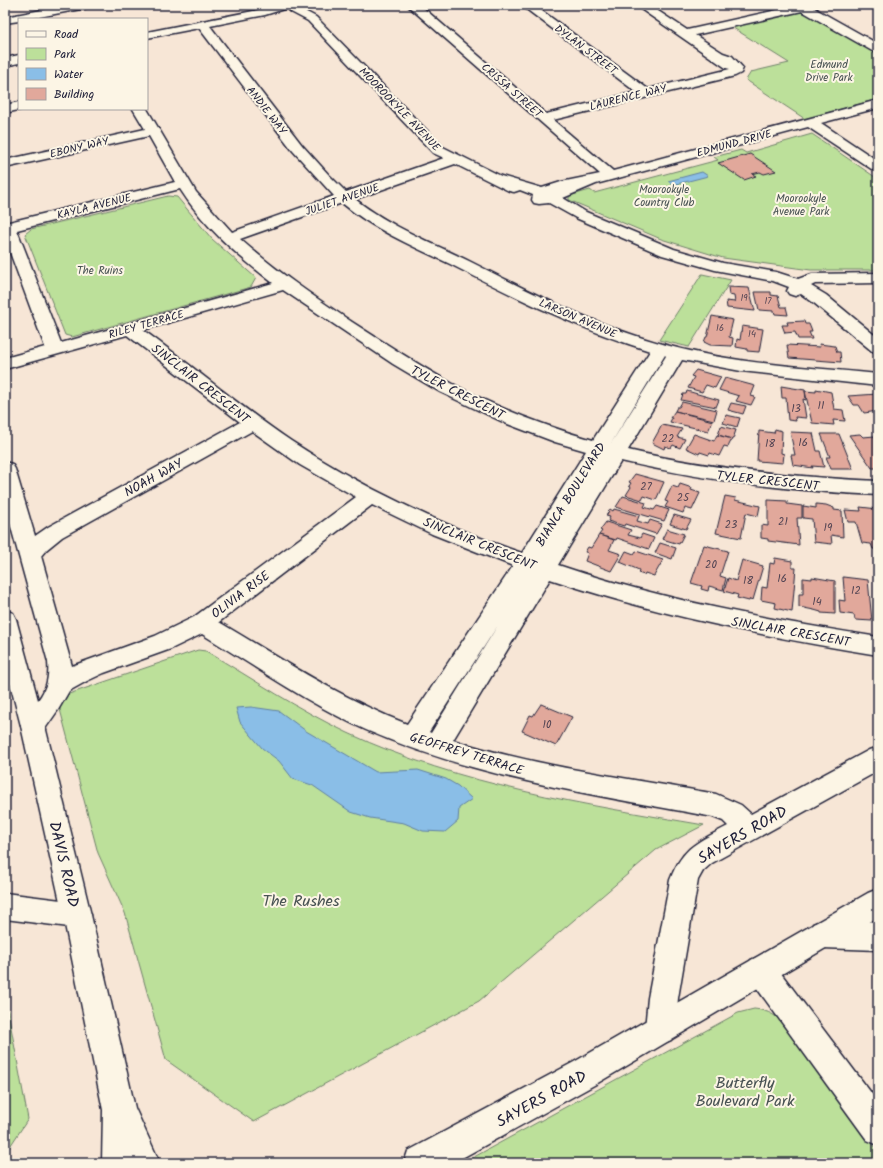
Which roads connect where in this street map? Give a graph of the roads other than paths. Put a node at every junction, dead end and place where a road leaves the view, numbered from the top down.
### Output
1 (86, 5) edge
2 (414, 5) edge
3 (527, 5) edge
4 (641, 5) edge
5 (808, 6) edge
6 (290, 8) edge
7 (758, 8) dead end
8 (769, 15) junction
9 (5, 20) edge
10 (202, 24) junction
11 (685, 34) junction
12 (148, 35) edge
13 (875, 45) edge
14 (18, 59) edge
15 (5, 62) edge
16 (645, 93) junction
17 (878, 104) edge
18 (18, 106) edge
19 (5, 109) edge
20 (141, 110) edge
21 (544, 118) junction
22 (810, 122) junction
23 (152, 131) junction
24 (450, 157) junction
25 (5, 164) edge
26 (878, 167) edge
27 (610, 176) junction
28 (184, 184) junction
29 (341, 195) junction
30 (543, 197) junction
31 (7, 227) edge
32 (225, 234) junction
33 (878, 278) edge
34 (286, 284) junction
35 (800, 288) junction
36 (131, 329) junction
37 (878, 347) edge
38 (55, 350) junction
39 (669, 351) junction
40 (878, 359) edge
41 (6, 364) edge
42 (878, 371) edge
43 (842, 376) junction
44 (878, 380) edge
45 (252, 423) junction
46 (608, 451) junction
47 (5, 469) edge
48 (878, 488) edge
49 (371, 496) junction
50 (55, 532) junction
51 (23, 534) junction
52 (29, 556) junction
53 (536, 566) junction
54 (5, 619) edge
55 (202, 623) junction
56 (878, 646) edge
57 (60, 673) junction
58 (33, 726) junction
59 (412, 737) junction
60 (436, 746) junction
61 (878, 758) edge
62 (749, 828) junction
63 (878, 902) edge
64 (5, 906) edge
65 (77, 915) junction
66 (823, 934) junction
67 (878, 936) edge
68 (761, 970) junction
69 (660, 1029) junction
70 (119, 1110) junction
71 (878, 1128) edge
72 (118, 1163) edge
73 (144, 1163) edge
74 (420, 1163) edge

1 - 9 street
2 - 21 street, CRISSA STREET
3 - 16 street, DYLAN STREET
4 - 11 street, LAURENCE WAY
5 - 8 street
5 - 13 street
6 - 10 street
6 - 24 street, MOOROOKYLE AVENUE
7 - 8 street
8 - 11 street
10 - 12 street
10 - 29 street, ANDIE WAY
11 - 16 street, LAURENCE WAY
14 - 15 street
16 - 21 street, LAURENCE WAY
17 - 22 street, EDMUND DRIVE
18 - 19 street
20 - 23 street, TYLER CRESCENT
21 - 27 street, CRISSA STREET
22 - 26 street
22 - 27 street, EDMUND DRIVE
23 - 25 street, EBONY WAY
23 - 28 street, TYLER CRESCENT
24 - 29 street, JULIET AVENUE
24 - 30 street, MOOROOKYLE AVENUE
27 - 30 street, EDMUND DRIVE
28 - 31 street, KAYLA AVENUE
28 - 32 street, TYLER CRESCENT
29 - 32 street, JULIET AVENUE
29 - 39 street, LARSON AVENUE
30 - 35 street, MOOROOKYLE AVENUE
31 - 38 street
32 - 34 street, TYLER CRESCENT
33 - 35 street
34 - 36 street, RILEY TERRACE
34 - 46 street, TYLER CRESCENT
35 - 37 street, MOOROOKYLE AVENUE
35 - 40 street, MOOROOKYLE AVENUE
36 - 38 street, RILEY TERRACE
36 - 45 street, SINCLAIR CRESCENT
38 - 41 street, RILEY TERRACE
39 - 43 street, LARSON AVENUE
39 - 46 street, BIANCA BOULEVARD
42 - 43 street, LARSON AVENUE
43 - 44 street, LARSON AVENUE
45 - 49 street, SINCLAIR CRESCENT
45 - 50 street, NOAH WAY
46 - 48 street, TYLER CRESCENT
46 - 53 street, BIANCA BOULEVARD
47 - 51 street
49 - 53 street, SINCLAIR CRESCENT
49 - 55 street, OLIVIA RISE
50 - 51 street, NOAH WAY
50 - 52 street, NOAH WAY
51 - 52 street
52 - 57 street
53 - 56 street, SINCLAIR CRESCENT
53 - 59 street, BIANCA BOULEVARD
53 - 60 street, BIANCA BOULEVARD
54 - 58 street, DAVIS ROAD
55 - 57 street, OLIVIA RISE
55 - 59 street, GEOFFREY TERRACE
57 - 58 street
58 - 65 street, DAVIS ROAD
59 - 60 street, GEOFFREY TERRACE
60 - 62 street, GEOFFREY TERRACE
61 - 62 street, SAYERS ROAD
62 - 69 street, SAYERS ROAD
63 - 66 street, SAYERS ROAD
64 - 65 street
65 - 70 street, DAVIS ROAD
66 - 67 street
66 - 68 street, SAYERS ROAD
68 - 69 street, SAYERS ROAD
68 - 71 street
69 - 74 street, SAYERS ROAD
70 - 72 street, DAVIS ROAD
70 - 73 street, DAVIS ROAD

